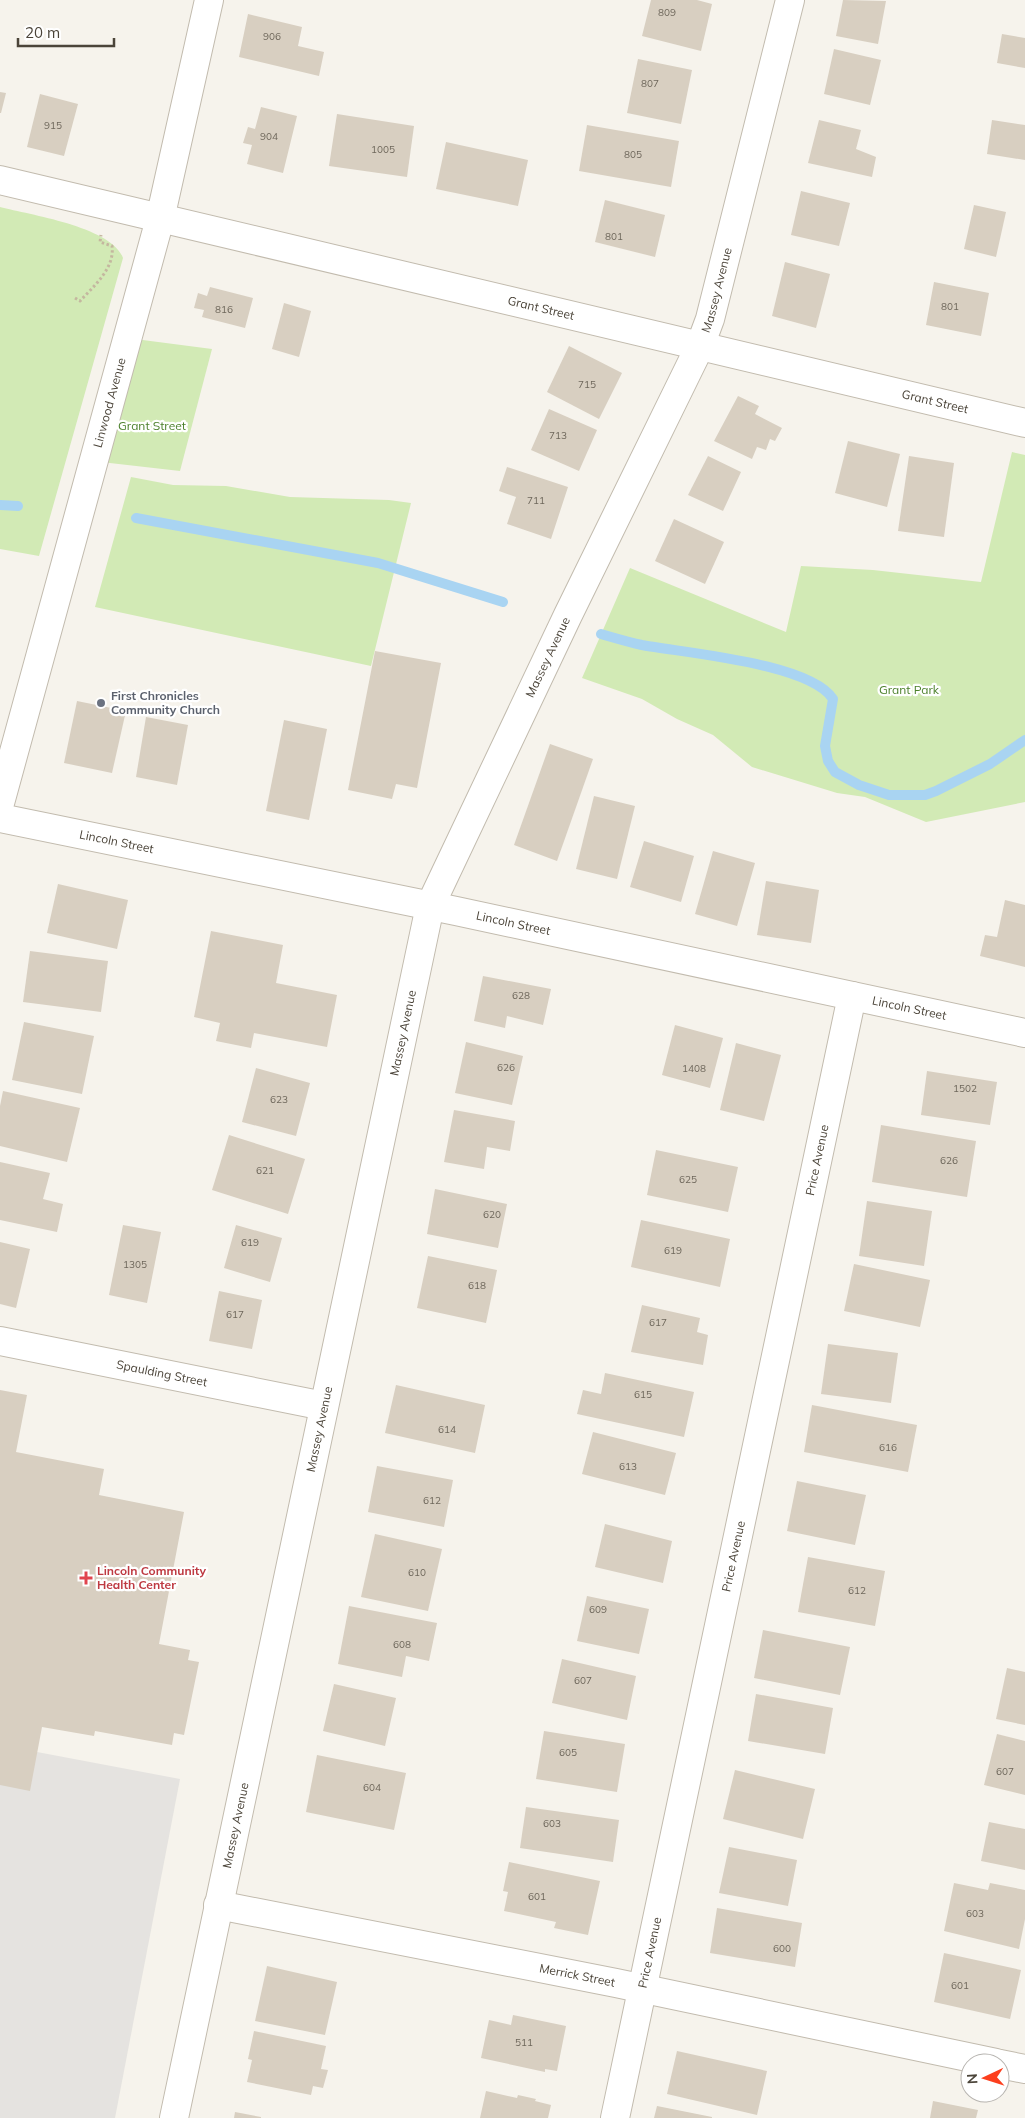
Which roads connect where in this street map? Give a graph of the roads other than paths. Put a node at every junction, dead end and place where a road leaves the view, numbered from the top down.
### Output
1 (209, 0) edge
2 (790, 0) edge
3 (0, 180) edge
4 (160, 219) junction
5 (700, 346) junction
6 (1025, 421) edge
7 (0, 803) edge
8 (0, 818) edge
9 (430, 906) junction
10 (852, 996) junction
11 (1025, 1033) edge
12 (0, 1341) edge
13 (324, 1406) junction
14 (218, 1905) junction
15 (642, 1988) junction
16 (960, 2055) edge
17 (1010, 2066) edge
18 (1025, 2069) edge
19 (174, 2118) edge
20 (615, 2118) edge

1 - 4 street, Linwood Avenue
2 - 5 street, Massey Avenue
3 - 4 street, Grant Street
4 - 5 street, Grant Street
4 - 7 street, Linwood Avenue
5 - 6 street, Grant Street
5 - 9 street, Massey Avenue
8 - 9 street, Lincoln Street
9 - 10 street, Lincoln Street
9 - 13 street, Massey Avenue
10 - 11 street, Lincoln Street
10 - 15 street, Price Avenue
12 - 13 street, Spaulding Street
13 - 14 street, Massey Avenue
14 - 15 street, Merrick Street
14 - 19 street, Massey Avenue
15 - 16 street, Merrick Street
15 - 20 street, Price Avenue
17 - 18 street

